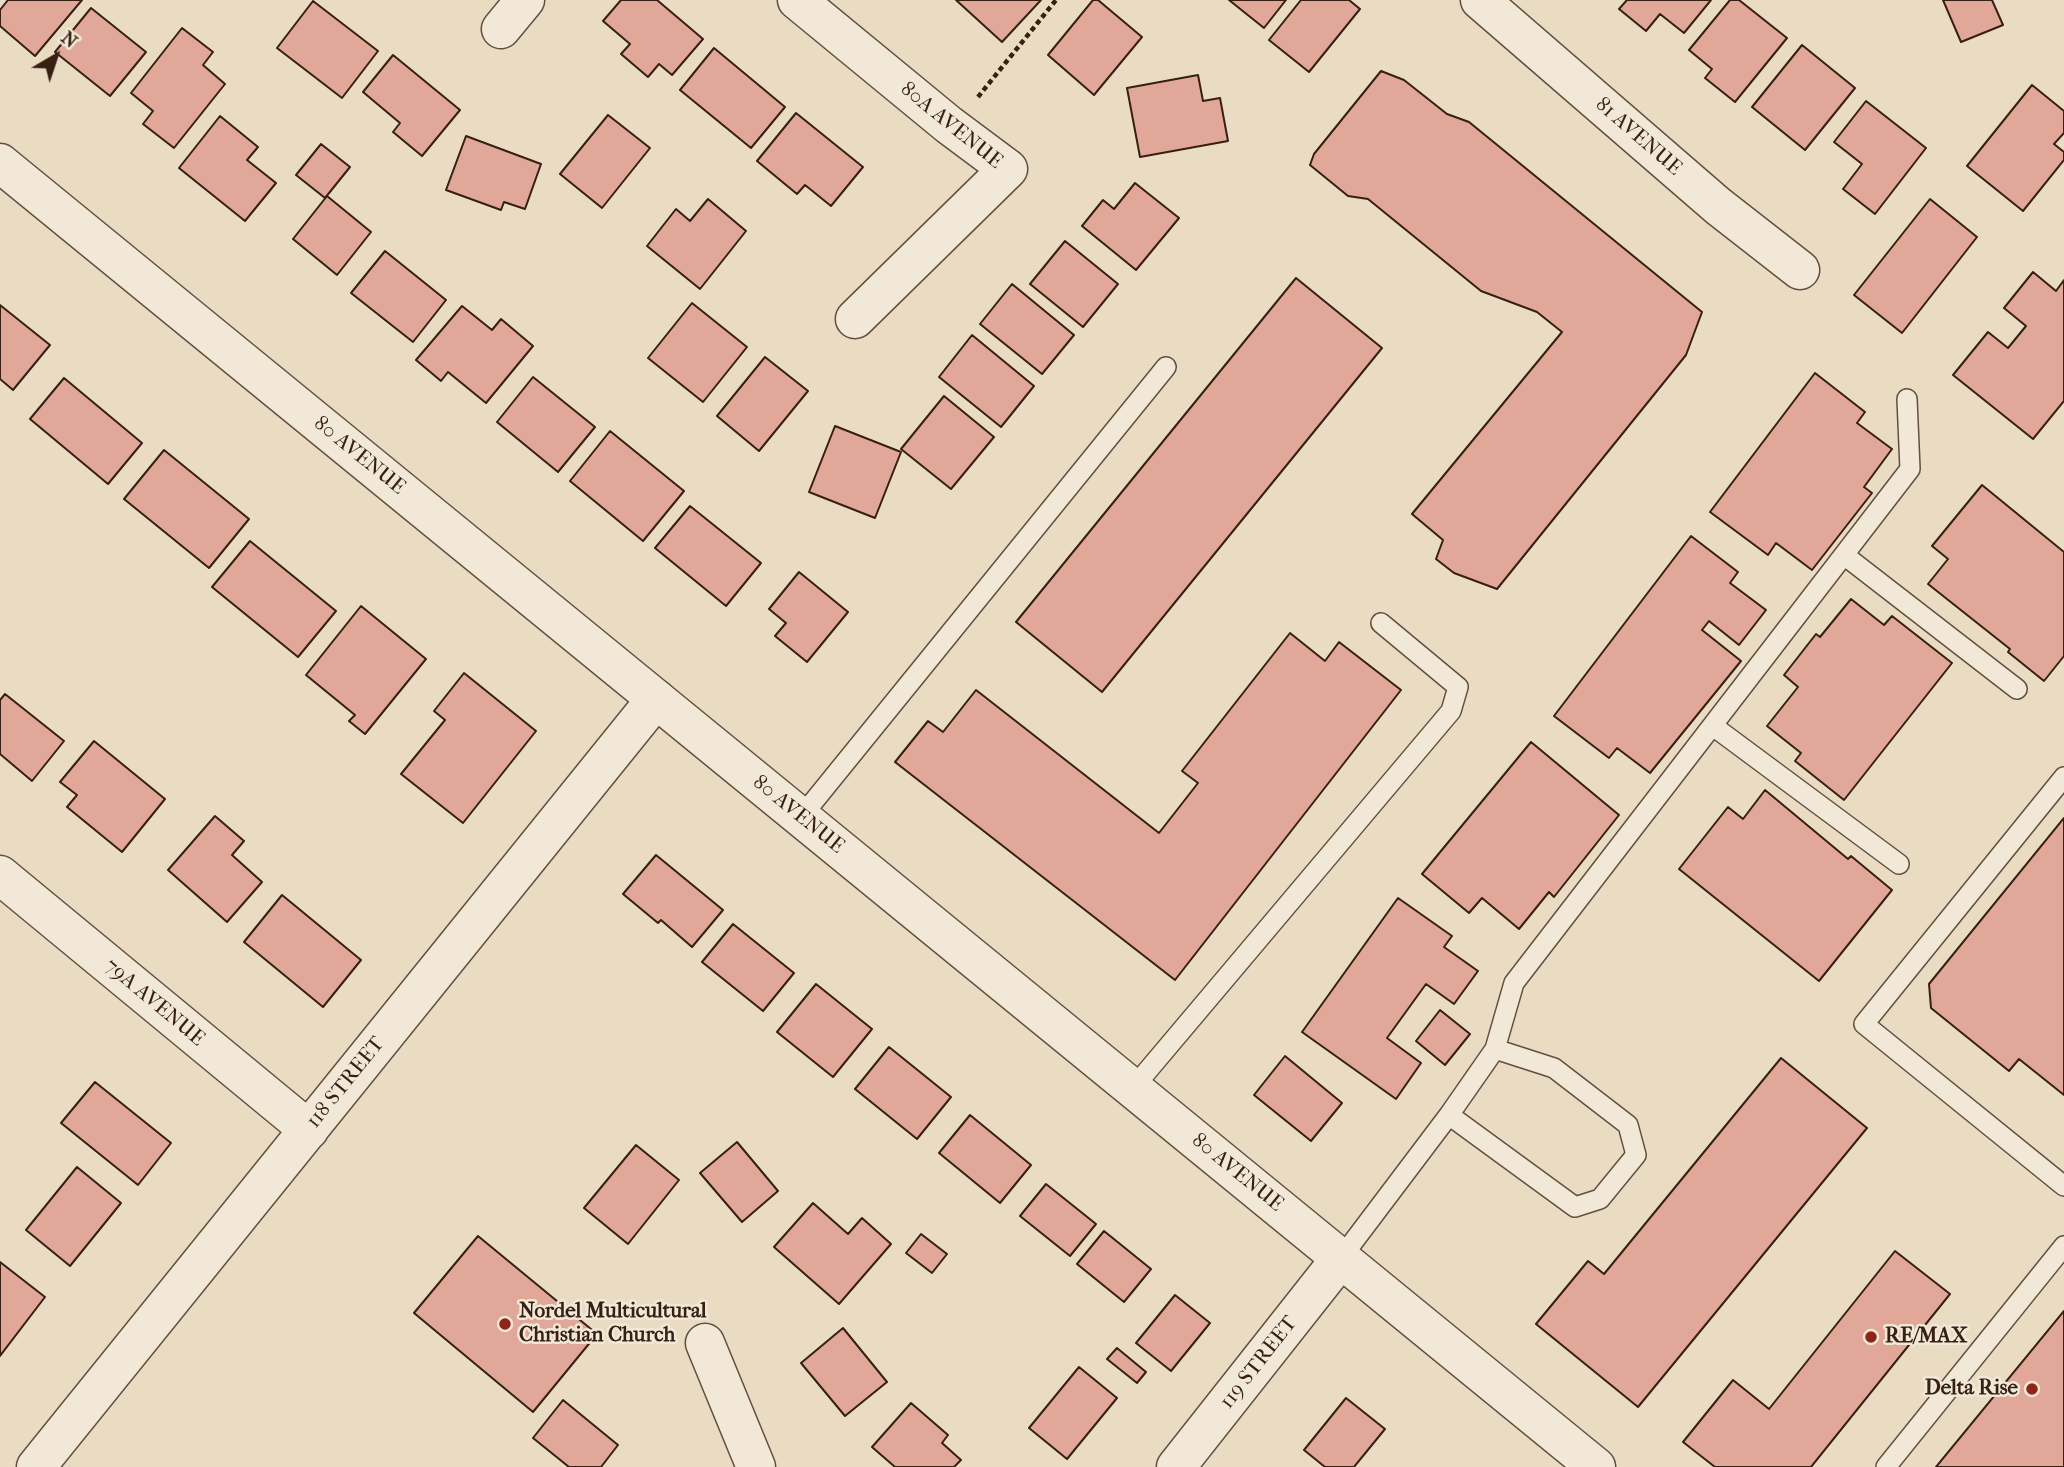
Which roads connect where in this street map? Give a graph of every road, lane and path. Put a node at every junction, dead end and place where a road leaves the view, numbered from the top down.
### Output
1 (525, 0) edge
2 (797, 0) edge
3 (1056, 0) edge
4 (1480, 0) edge
5 (501, 29) dead end
6 (978, 97) dead end
7 (0, 163) edge
8 (1800, 270) dead end
9 (855, 319) dead end
10 (1166, 367) dead end
11 (1907, 399) dead end
12 (1844, 555) junction
13 (1381, 623) dead end
14 (2017, 689) dead end
15 (656, 699) junction
16 (1713, 726) junction
17 (2064, 777) edge
18 (801, 817) junction
19 (1899, 864) dead end
20 (0, 876) edge
21 (1494, 1049) junction
22 (1133, 1088) junction
23 (1449, 1115) junction
24 (309, 1130) junction
25 (2064, 1186) edge
26 (2064, 1246) edge
27 (1341, 1258) junction
28 (705, 1343) dead end
29 (36, 1467) edge
30 (756, 1467) edge
31 (1176, 1467) edge
32 (1596, 1467) edge
33 (1886, 1467) edge

1 - 5 street
2 - 9 street, 80A AVENUE
3 - 6 path
4 - 8 street, 81 AVENUE
7 - 15 street, 80 AVENUE
10 - 18 lane
11 - 12 lane
12 - 14 lane
12 - 16 lane
13 - 22 lane
15 - 18 street, 80 AVENUE
15 - 24 street, 118 STREET
16 - 19 lane
16 - 21 lane
17 - 25 lane
18 - 22 street, 80 AVENUE
20 - 24 street, 79A AVENUE
21 - 23 lane
21 - 23 lane
22 - 27 street, 80 AVENUE
23 - 27 lane
24 - 29 street, 118 STREET
26 - 33 lane
27 - 31 street, 119 STREET
27 - 32 street, 80 AVENUE
28 - 30 street

